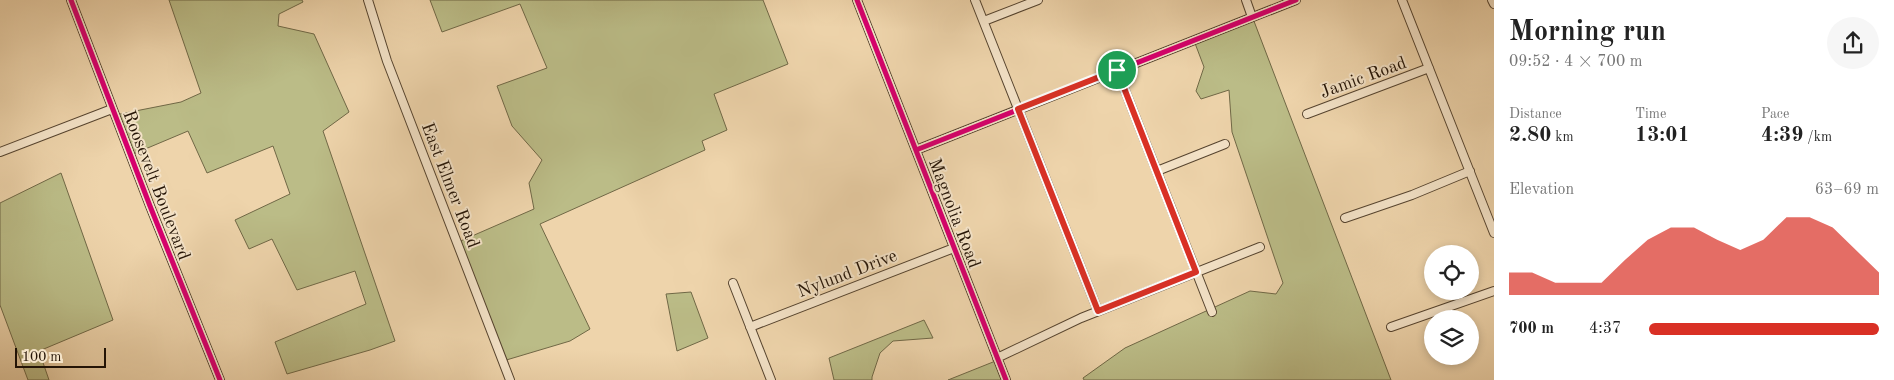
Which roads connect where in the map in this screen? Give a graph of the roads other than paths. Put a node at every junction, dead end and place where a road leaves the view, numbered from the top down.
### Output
1 (71, 0) edge
2 (368, 0) edge
3 (857, 0) edge
4 (975, 0) edge
5 (1038, 0) edge
6 (1246, 0) edge
7 (1296, 0) edge
8 (1402, 0) edge
9 (1492, 0) edge
10 (1494, 4) edge
11 (1252, 17) junction
12 (984, 21) junction
13 (1429, 68) junction
14 (1117, 70) junction
15 (112, 109) junction
16 (1018, 109) junction
17 (1307, 114) dead end
18 (1225, 144) dead end
19 (916, 150) junction
20 (0, 152) edge
21 (1157, 171) junction
22 (1470, 171) junction
23 (1345, 218) dead end
24 (1494, 233) edge
25 (1260, 247) dead end
26 (954, 248) junction
27 (1196, 272) junction
28 (733, 283) dead end
29 (1494, 291) edge
30 (1098, 311) junction
31 (1212, 312) dead end
32 (750, 327) junction
33 (1391, 327) dead end
34 (997, 358) junction
35 (220, 380) edge
36 (510, 380) edge
37 (771, 380) edge
38 (1006, 380) edge

1 - 15 street, Roosevelt Boulevard
2 - 36 street, East Elmer Road
3 - 19 street, Magnolia Road
4 - 12 street
5 - 12 street
6 - 11 street
7 - 11 street
8 - 13 street
9 - 10 street
11 - 14 street
12 - 16 street
13 - 17 street, Jamic Road
13 - 22 street
14 - 16 street
14 - 21 street
15 - 20 street
15 - 35 street, Roosevelt Boulevard
16 - 19 street
16 - 30 street
18 - 21 street
19 - 26 street, Magnolia Road
21 - 27 street
22 - 23 street
22 - 24 street
25 - 27 street
26 - 32 street, Nylund Drive
26 - 34 street, Magnolia Road
27 - 30 street
27 - 31 street
28 - 32 street
29 - 33 street
30 - 34 street
32 - 37 street
34 - 38 street, Magnolia Road

